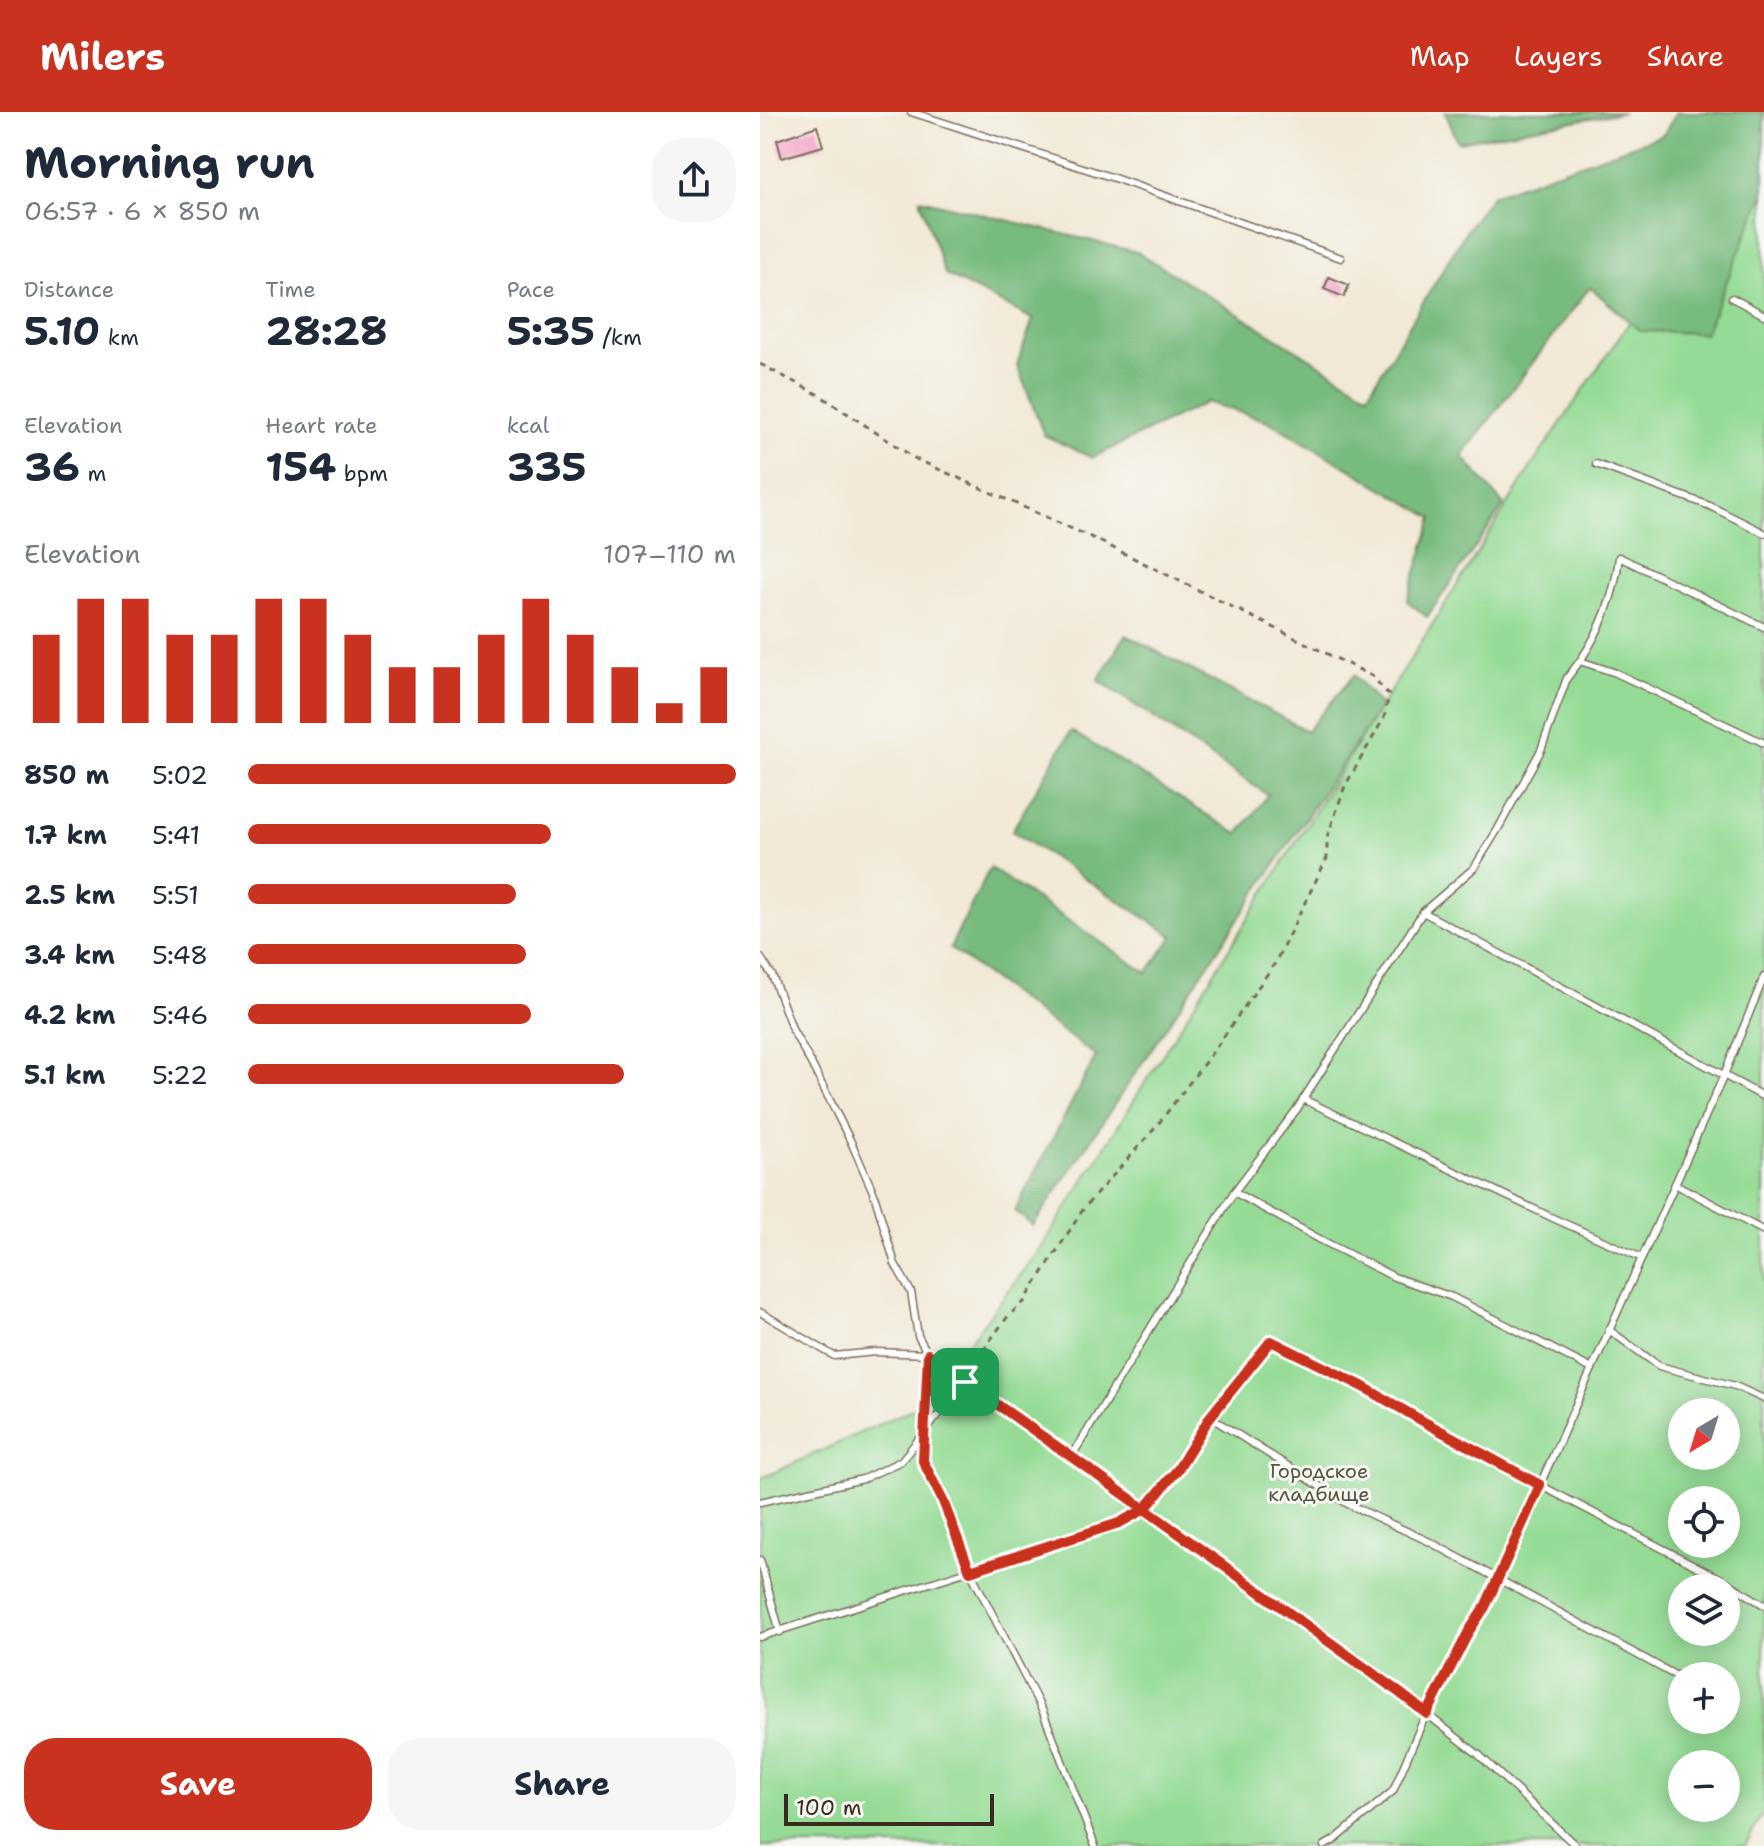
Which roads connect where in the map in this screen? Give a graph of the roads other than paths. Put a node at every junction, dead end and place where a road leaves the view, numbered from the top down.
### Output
1 (911, 112) edge
2 (1341, 258) dead end
3 (1732, 298) dead end
4 (1764, 315) edge
5 (1596, 464) dead end
6 (1764, 533) edge
7 (1764, 627) edge
8 (1580, 661) junction
9 (1764, 743) edge
10 (1423, 912) junction
11 (760, 957) edge
12 (1764, 977) edge
13 (1724, 1075) junction
14 (1764, 1097) edge
15 (1303, 1099) junction
16 (1675, 1184) junction
17 (1234, 1192) junction
18 (1764, 1231) edge
19 (1642, 1258) junction
20 (760, 1312) edge
21 (1609, 1330) junction
22 (928, 1354) junction
23 (1592, 1369) junction
24 (965, 1382) junction
25 (1764, 1399) edge
26 (1210, 1417) junction
27 (925, 1432) junction
28 (1072, 1456) junction
29 (1540, 1485) junction
30 (760, 1502) edge
31 (1145, 1509) junction
32 (760, 1560) edge
33 (970, 1571) junction
34 (1498, 1579) junction
35 (1764, 1605) edge
36 (780, 1632) junction
37 (760, 1637) edge
38 (1668, 1671) edge
39 (1427, 1714) junction
40 (1095, 1846) edge
41 (1324, 1846) edge
42 (1576, 1846) edge

1 - 2 lane
3 - 4 lane
5 - 6 lane
7 - 8 lane
8 - 9 lane
8 - 10 lane
10 - 13 lane
10 - 15 lane
11 - 22 lane
12 - 13 lane
13 - 14 lane
13 - 16 lane
15 - 17 lane
15 - 19 lane
16 - 18 lane
16 - 19 lane
17 - 23 lane
17 - 28 lane
19 - 21 lane
20 - 22 lane
21 - 23 lane
21 - 25 lane
22 - 24 lane
22 - 27 lane
23 - 29 lane
24 - 27 lane
24 - 28 lane
26 - 29 lane
26 - 31 lane
26 - 34 lane
27 - 30 lane
27 - 33 lane
28 - 31 lane
29 - 34 lane
29 - 35 lane
31 - 33 lane
31 - 39 lane
32 - 36 lane
33 - 36 lane
33 - 40 lane
34 - 38 lane
34 - 39 lane
36 - 37 lane
39 - 41 lane
39 - 42 lane

